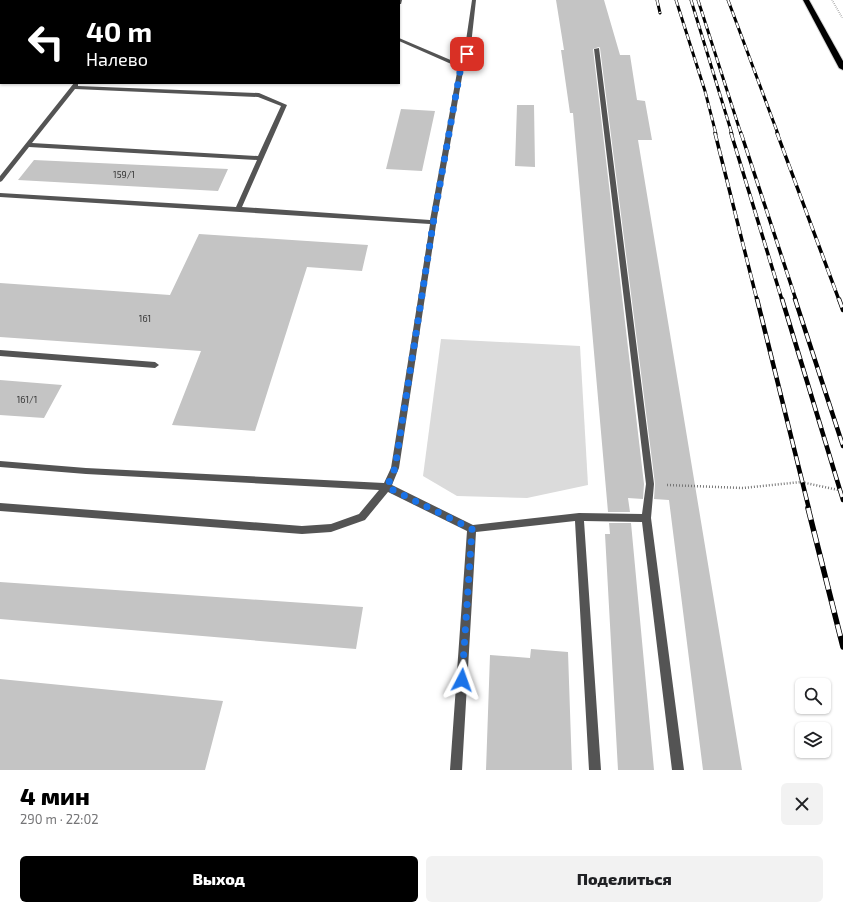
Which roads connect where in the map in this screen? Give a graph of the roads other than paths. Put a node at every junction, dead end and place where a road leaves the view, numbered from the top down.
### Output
1 (474, 0) edge
2 (806, 0) edge
3 (400, 39) edge
4 (597, 49) dead end
5 (461, 66) junction
6 (843, 68) edge
7 (75, 85) edge
8 (28, 145) junction
9 (260, 158) junction
10 (0, 180) edge
11 (0, 195) edge
12 (238, 209) junction
13 (434, 222) junction
14 (0, 353) edge
15 (155, 365) dead end
16 (0, 464) edge
17 (387, 487) junction
18 (0, 506) edge
19 (579, 517) junction
20 (646, 518) junction
21 (472, 529) junction
22 (456, 770) edge
23 (595, 770) edge
24 (678, 770) edge

1 - 5 lane
2 - 6 highway
3 - 5 lane
4 - 20 lane
5 - 13 lane
7 - 8 lane
7 - 9 lane
8 - 9 lane
8 - 10 lane
9 - 12 lane
11 - 12 lane
12 - 13 lane
13 - 17 lane
14 - 15 lane
16 - 17 lane
17 - 18 lane
17 - 21 lane
19 - 20 lane
19 - 21 lane
19 - 23 lane
20 - 24 lane
21 - 22 lane

